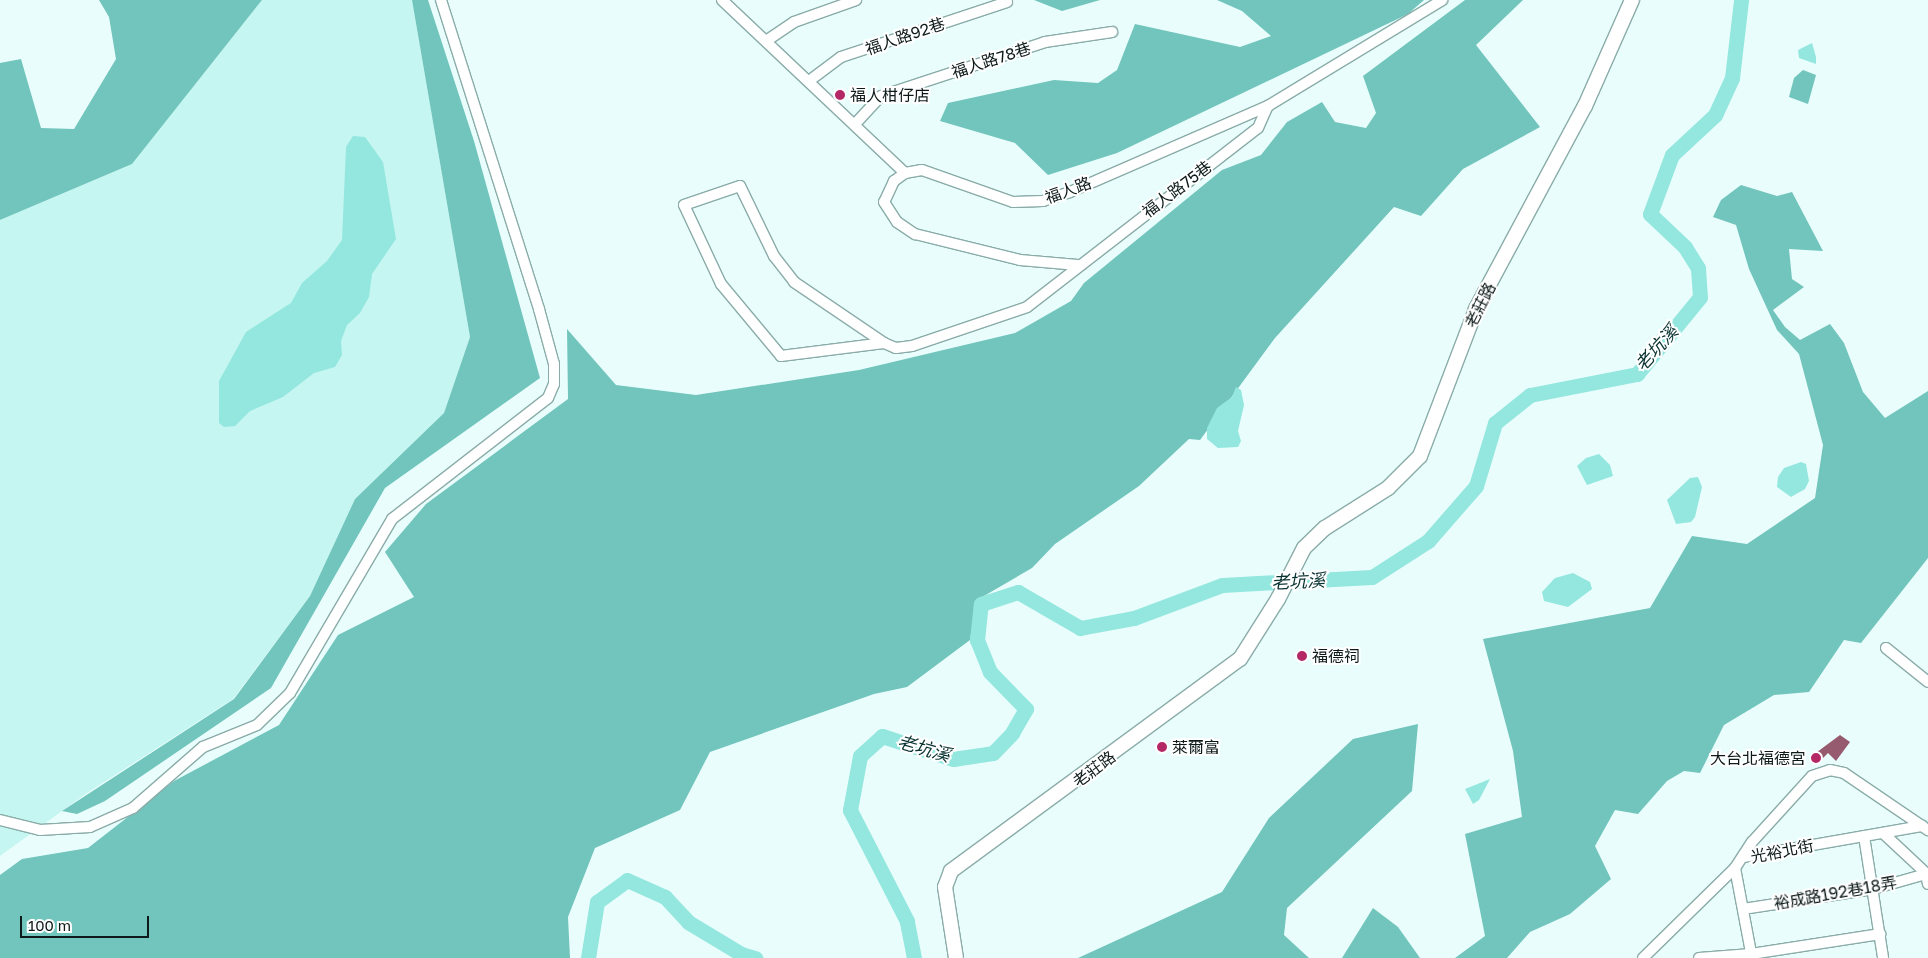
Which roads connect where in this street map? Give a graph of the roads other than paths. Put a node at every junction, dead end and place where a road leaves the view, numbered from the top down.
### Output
1 (441, 0) edge
2 (856, 0) edge
3 (1442, 0) edge
4 (1632, 0) edge
5 (726, 1) edge
6 (1007, 2) dead end
7 (1112, 32) dead end
8 (766, 41) junction
9 (809, 81) junction
10 (1268, 106) junction
11 (855, 124) junction
12 (906, 173) junction
13 (1078, 265) junction
14 (884, 343) junction
15 (1886, 648) dead end
16 (1928, 682) edge
17 (0, 820) edge
18 (1925, 828) edge
19 (1883, 833) junction
20 (1864, 836) junction
21 (1744, 857) junction
22 (1734, 868) junction
23 (1927, 878) edge
24 (1873, 889) junction
25 (1742, 909) junction
26 (1880, 934) junction
27 (1751, 956) edge
28 (956, 958) edge
29 (1643, 958) edge
30 (1699, 958) edge
31 (1883, 958) edge

1 - 17 street
2 - 8 street
3 - 10 street, 福人路
4 - 28 street, 老莊路
5 - 8 street
6 - 9 street, 福人路92巷
7 - 11 street, 福人路78巷
8 - 9 street
9 - 11 street
10 - 12 street, 福人路
10 - 13 street, 福人路75巷
11 - 12 street
12 - 13 street
13 - 14 street, 福人路75巷
14 - 14 street
15 - 16 street
18 - 19 street, 光裕北街
18 - 21 street
19 - 20 street, 光裕北街
19 - 23 street
20 - 21 street, 光裕北街
20 - 24 street
21 - 22 street, 光裕北街
22 - 25 street
22 - 29 street, 光裕北街
23 - 24 street, 裕成路192巷18弄
24 - 25 street, 裕成路192巷18弄
24 - 26 street
25 - 27 street
26 - 27 street
26 - 31 street
27 - 30 street

